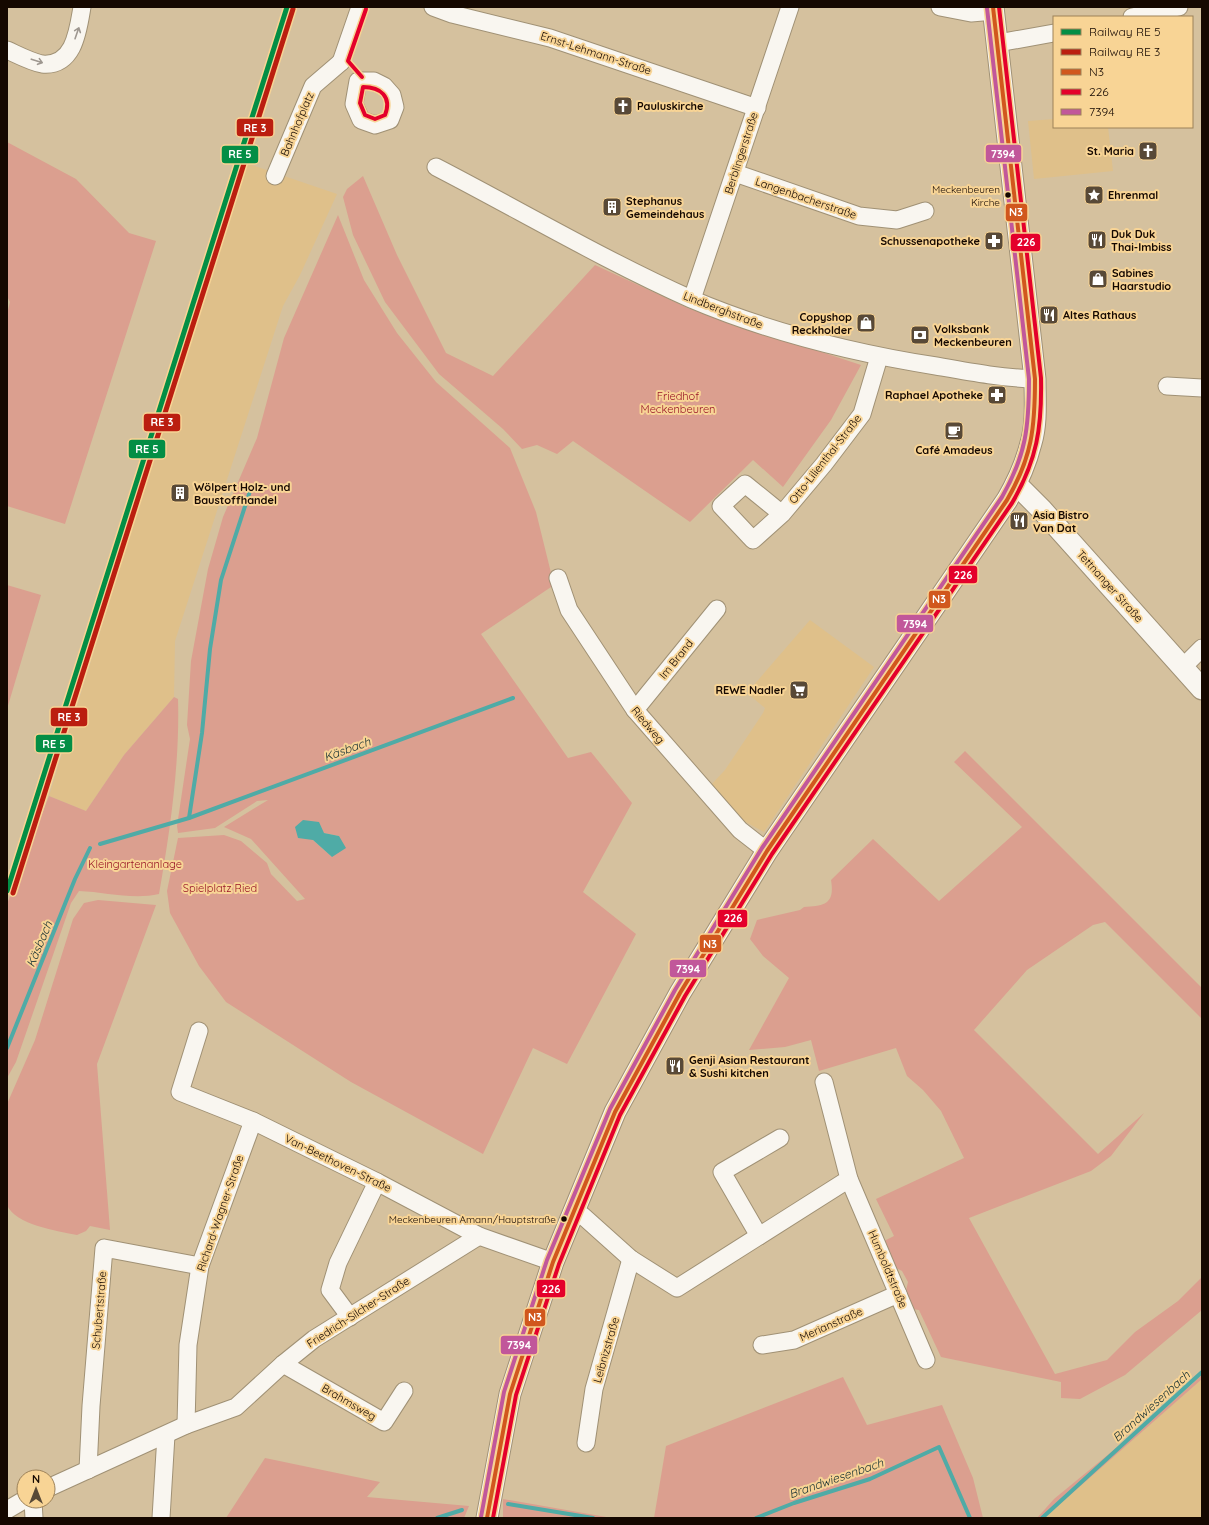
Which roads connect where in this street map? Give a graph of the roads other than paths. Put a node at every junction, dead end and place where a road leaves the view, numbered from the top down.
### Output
1 (82, 7) edge
2 (360, 7) edge
3 (433, 7) edge
4 (790, 7) edge
5 (940, 7) edge
6 (1179, 7) edge
7 (994, 9) edge
8 (1137, 16) edge
9 (1053, 33) edge
10 (998, 43) junction
11 (7, 50) edge
12 (342, 62) junction
13 (358, 81) dead end
14 (756, 108) junction
15 (436, 167) dead end
16 (735, 173) junction
17 (275, 176) dead end
18 (925, 211) dead end
19 (692, 299) junction
20 (879, 357) junction
21 (1036, 379) junction
22 (1167, 386) dead end
23 (1202, 388) edge
24 (1016, 484) junction
25 (782, 514) dead end
26 (558, 578) dead end
27 (717, 609) dead end
28 (1202, 648) edge
29 (1182, 668) junction
30 (1202, 688) edge
31 (635, 710) junction
32 (767, 851) junction
33 (199, 1031) dead end
34 (824, 1082) dead end
35 (253, 1121) junction
36 (780, 1138) dead end
37 (850, 1179) junction
38 (377, 1182) junction
39 (572, 1212) junction
40 (479, 1236) junction
41 (758, 1236) junction
42 (631, 1258) junction
43 (553, 1262) junction
44 (200, 1266) junction
45 (898, 1294) junction
46 (350, 1316) junction
47 (762, 1345) dead end
48 (926, 1360) dead end
49 (283, 1364) junction
50 (404, 1391) dead end
51 (186, 1425) junction
52 (166, 1435) junction
53 (586, 1443) dead end
54 (88, 1470) junction
55 (56, 1484) edge
56 (16, 1505) edge
57 (7, 1510) edge
58 (161, 1518) edge
59 (487, 1518) edge

11 -> 1 street
2 - 12 street
3 - 14 street, Ernst-Lehmann-Straße
4 - 14 street, Berblingerstraße
5 - 7 street
6 - 8 street
7 - 10 main road
9 - 10 street
10 - 21 main road
12 - 13 street
12 - 17 street, Bahnhofplatz
14 - 16 street, Berblingerstraße
15 - 19 street, Lindberghstraße
16 - 18 street, Langenbacherstraße
16 - 19 street, Berblingerstraße
19 - 20 street, Lindberghstraße
20 - 21 street, Lindberghstraße
20 - 25 street, Otto-Lilienthal-Straße
21 - 24 main road
22 - 23 street
24 - 29 main road, Tettnanger Straße
24 - 32 main road
26 - 31 street, Riedweg
27 - 31 street, Im Brand
28 - 29 street
29 - 30 main road, Tettnanger Straße
31 - 32 street, Riedweg
32 - 39 main road
33 - 35 street, Van-Beethoven-Straße
34 - 37 street, Humboldtstraße
35 - 38 street, Van-Beethoven-Straße
35 - 44 street, Richard-Wagner-Straße
36 - 41 street
37 - 41 street
37 - 45 street, Humboldtstraße
38 - 40 street, Van-Beethoven-Straße
38 - 46 street
39 - 42 street
39 - 43 main road
40 - 43 street, Van-Beethoven-Straße
40 - 46 street, Friedrich-Silcher-Straße
41 - 42 street
42 - 53 street, Leibnizstraße
43 - 59 main road
44 - 51 street, Richard-Wagner-Straße
44 - 54 street, Schubertstraße
45 - 47 street, Merianstraße
45 - 48 street, Humboldtstraße
46 - 49 street, Friedrich-Silcher-Straße
49 - 50 street, Brahmsweg
49 - 51 street, Friedrich-Silcher-Straße
51 - 52 street, Friedrich-Silcher-Straße
52 - 54 street, Friedrich-Silcher-Straße
52 - 58 street
54 - 55 street, Friedrich-Silcher-Straße
56 - 57 street

